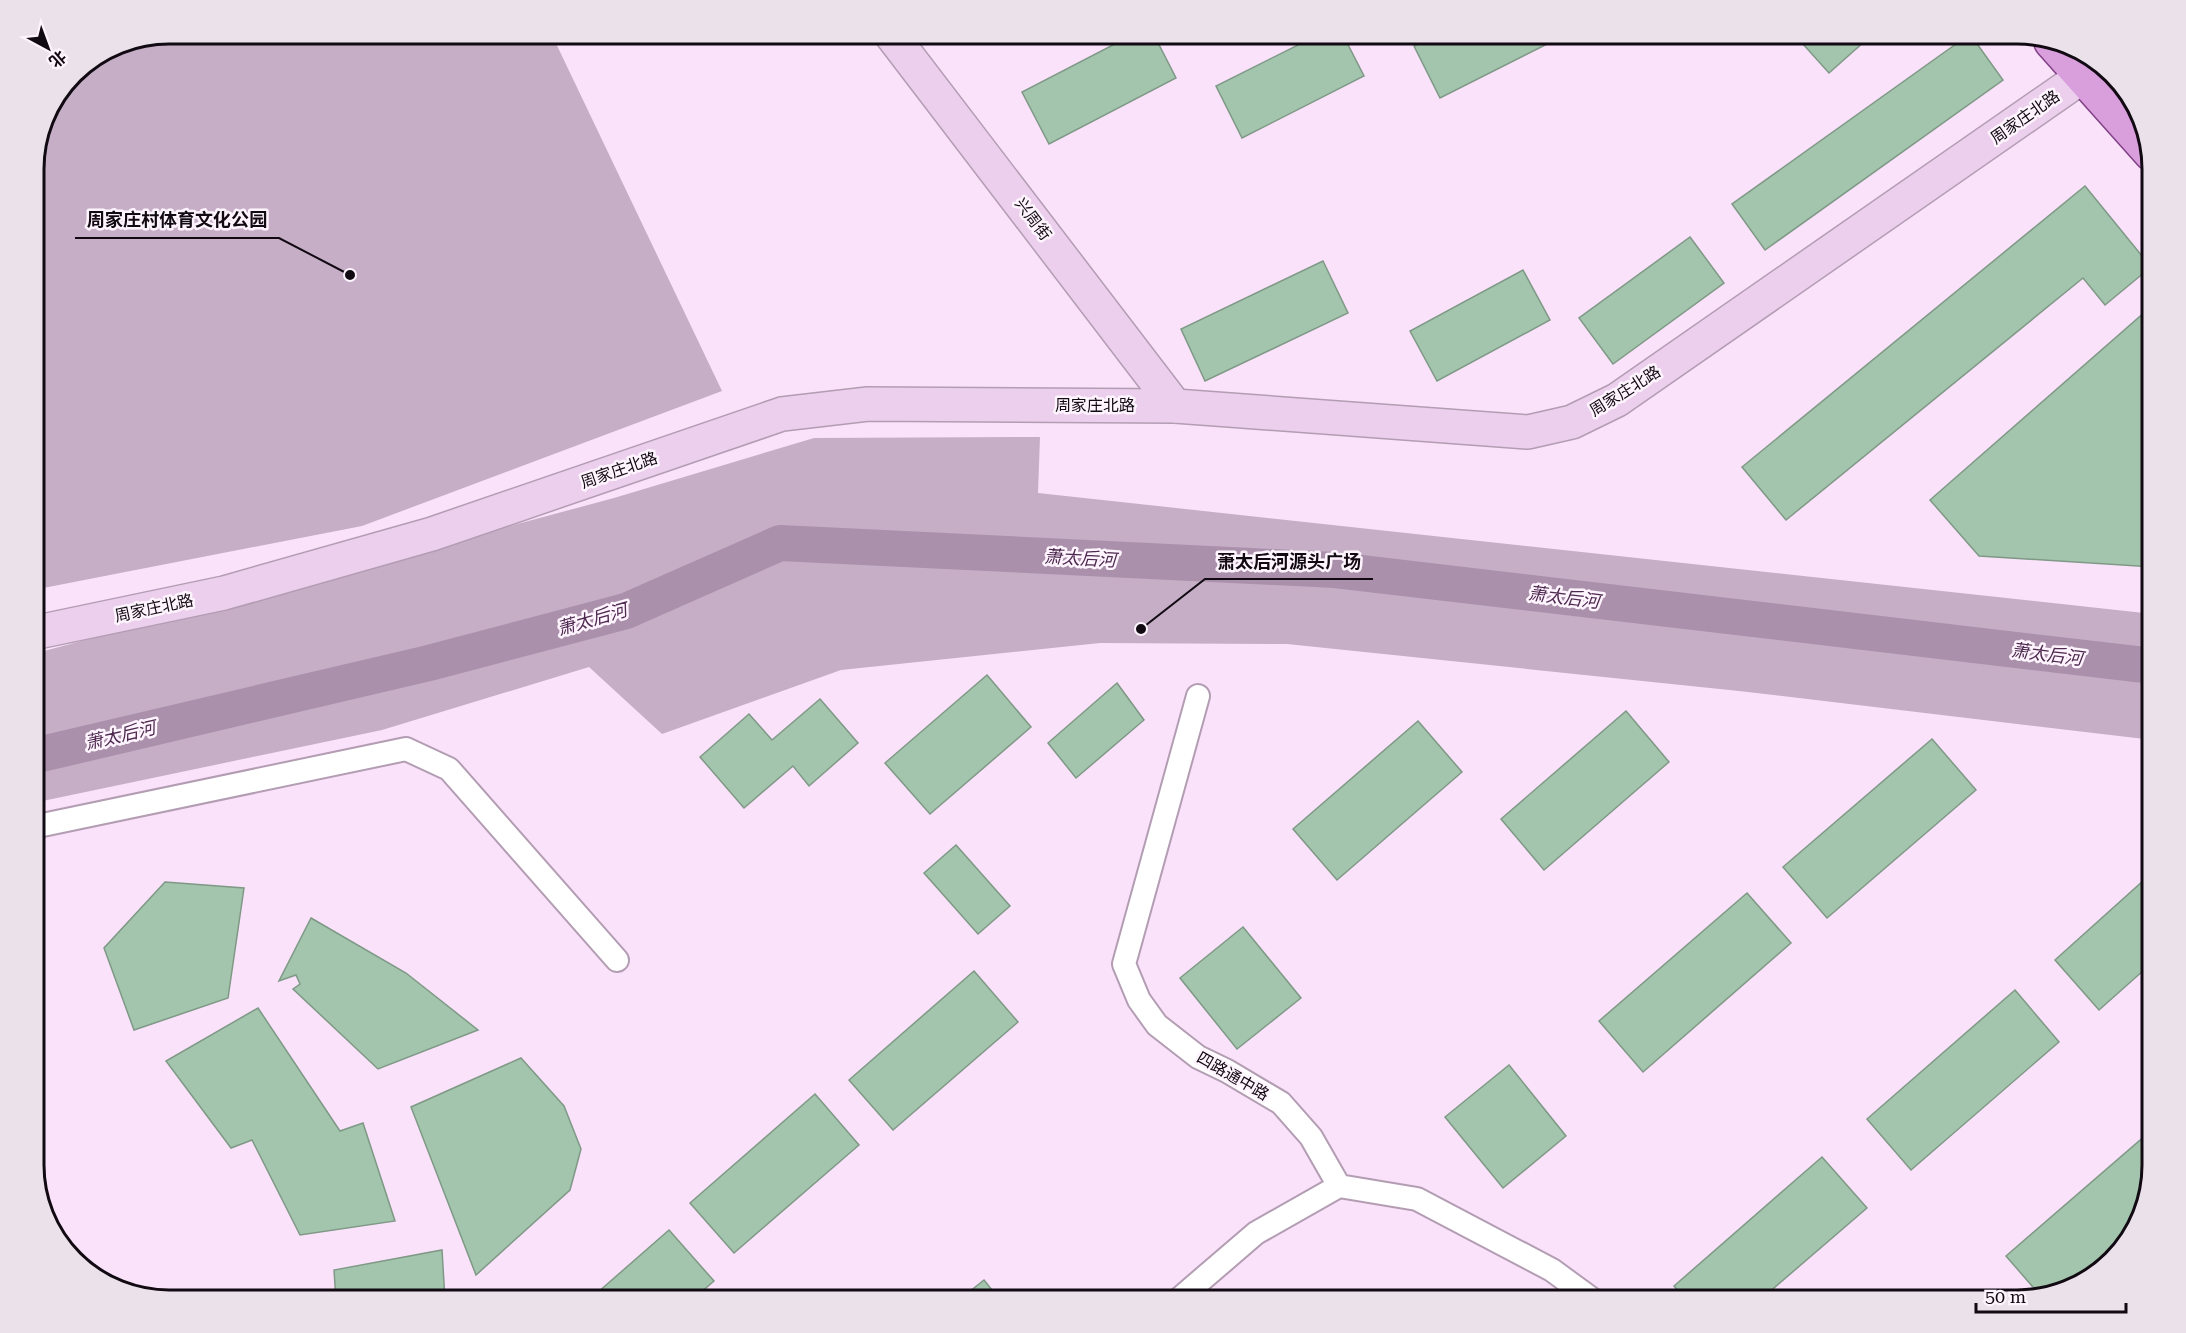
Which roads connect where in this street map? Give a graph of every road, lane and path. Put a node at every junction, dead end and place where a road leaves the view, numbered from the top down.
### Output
1 (898, 44) edge
2 (2067, 53) edge
3 (2091, 71) edge
4 (2138, 136) edge
5 (1175, 405) junction
6 (44, 631) edge
7 (1198, 696) dead end
8 (44, 825) edge
9 (617, 960) dead end
10 (1339, 1186) junction
11 (1191, 1289) edge
12 (1578, 1289) edge

1 - 5 street, 兴周街
2 - 3 main road
3 - 4 main road
3 - 5 street, 周家庄北路
5 - 6 street, 周家庄北路
7 - 10 street, 四路通中路
8 - 9 street
10 - 11 street
10 - 12 street

